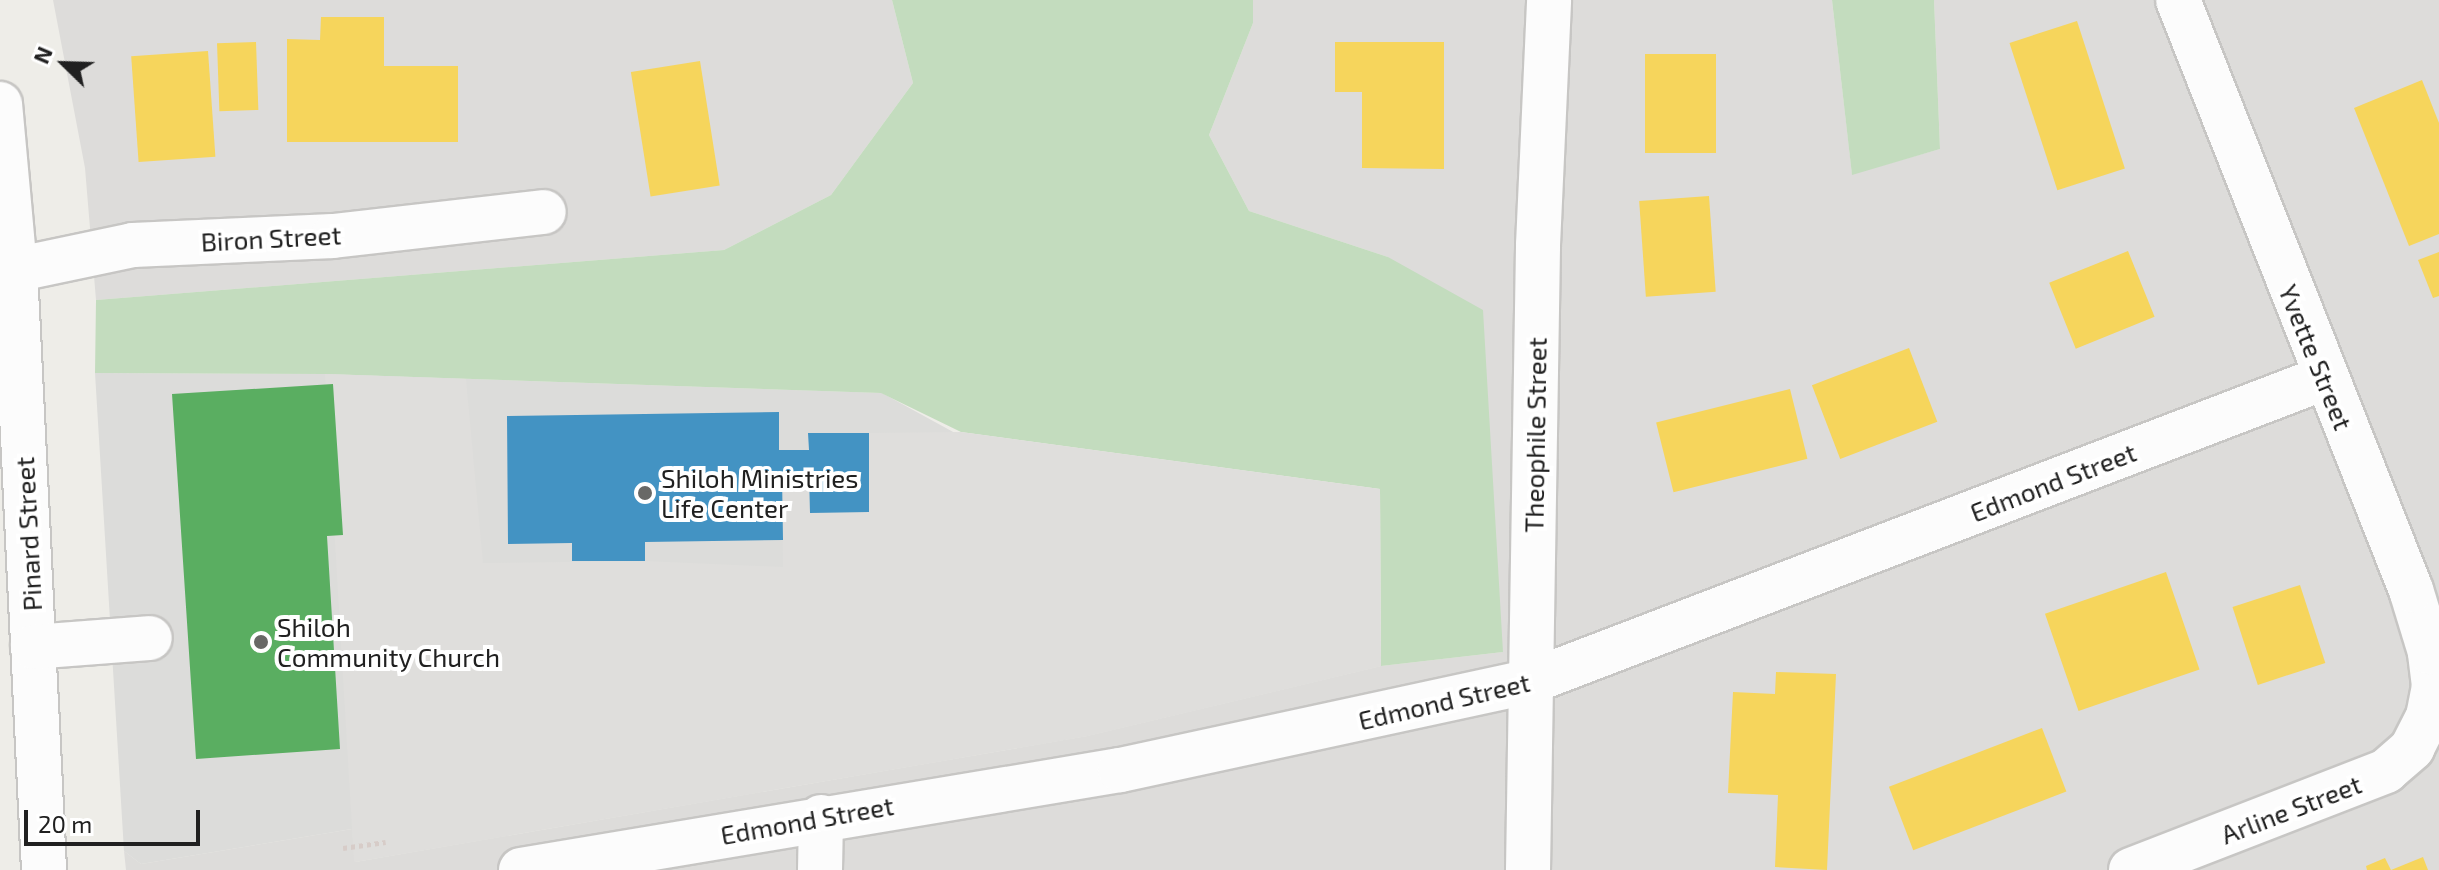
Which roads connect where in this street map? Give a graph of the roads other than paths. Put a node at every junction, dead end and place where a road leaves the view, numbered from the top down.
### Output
1 (1549, 0) edge
2 (2178, 0) edge
3 (0, 104) edge
4 (544, 212) dead end
5 (7, 272) edge
6 (2324, 378) junction
7 (150, 638) dead end
8 (33, 647) junction
9 (1532, 681) junction
10 (2428, 717) joint
11 (821, 817) junction
12 (44, 870) edge
13 (521, 870) edge
14 (820, 870) edge
15 (1528, 870) edge
16 (2131, 870) edge

1 - 9 street, Theophile Street
2 - 6 street, Yvette Street
3 - 5 street, Pinard Street
4 - 5 street, Biron Street
5 - 8 street, Pinard Street
6 - 9 street, Edmond Street
6 - 10 street, Yvette Street
7 - 8 street
8 - 12 street, Pinard Street
9 - 11 street, Edmond Street
9 - 15 street, Theophile Street
10 - 16 street, Arline Street
11 - 13 street, Edmond Street
11 - 14 street

